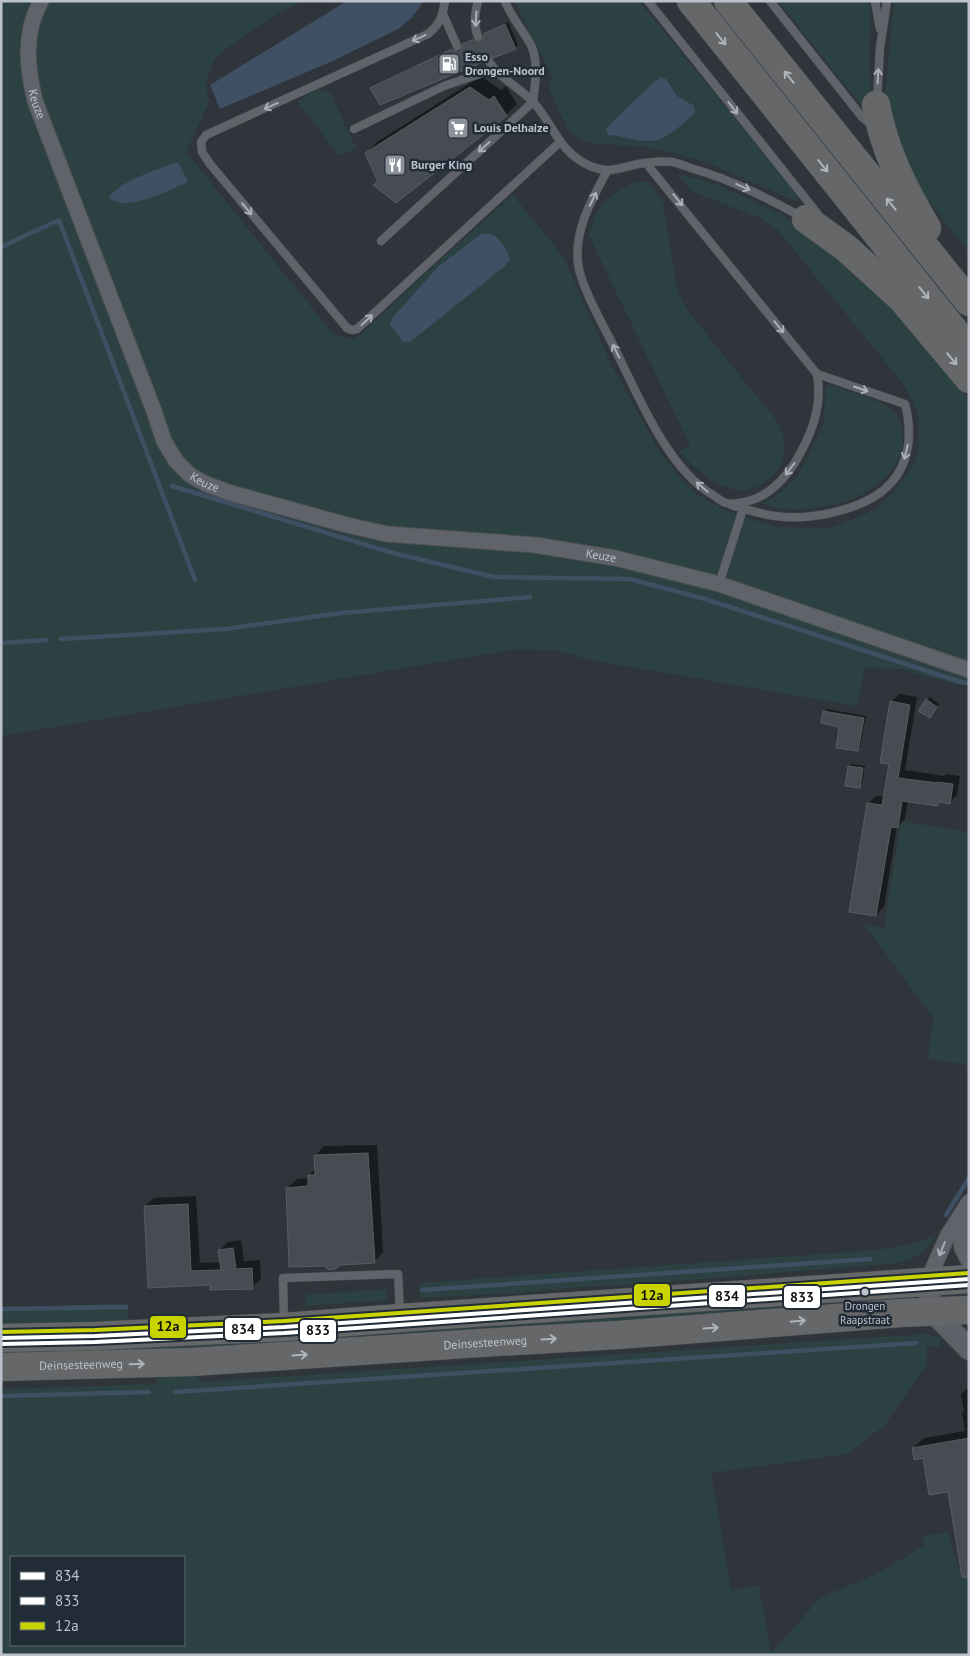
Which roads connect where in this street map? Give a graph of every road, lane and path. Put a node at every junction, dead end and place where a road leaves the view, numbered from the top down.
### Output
1 (41, 1) edge
2 (445, 1) edge
3 (478, 1) edge
4 (505, 1) edge
5 (648, 1) edge
6 (691, 1) edge
7 (728, 1) edge
8 (770, 1) edge
9 (875, 1) edge
10 (887, 1) edge
11 (443, 14) junction
12 (478, 36) dead end
13 (881, 36) junction
14 (457, 46) dead end
15 (488, 60) dead end
16 (494, 68) junction
17 (468, 69) dead end
18 (472, 76) junction
19 (533, 102) junction
20 (878, 116) junction
21 (354, 129) dead end
22 (560, 142) junction
23 (646, 163) junction
24 (607, 171) junction
25 (806, 219) joint
26 (381, 241) dead end
27 (846, 248) junction
28 (961, 292) edge
29 (969, 349) edge
30 (817, 374) junction
31 (969, 379) edge
32 (726, 503) junction
33 (743, 509) junction
34 (719, 584) junction
35 (969, 670) edge
36 (969, 1202) edge
37 (960, 1217) junction
38 (969, 1262) edge
39 (969, 1279) edge
40 (927, 1282) junction
41 (969, 1310) edge
42 (933, 1312) junction
43 (400, 1318) junction
44 (284, 1327) junction
45 (1, 1338) edge
46 (969, 1349) edge
47 (1, 1368) edge

1 - 34 street, Keuze
2 - 11 lane
3 -> 12 lane
4 - 19 lane
5 -> 27 lane
6 -> 29 highway
28 -> 7 highway
8 - 20 lane
9 - 13 lane
10 - 13 lane
11 - 14 lane
11 -> 22 lane
20 -> 13 lane
15 - 16 lane
16 - 18 lane
16 - 19 lane
17 - 18 lane
18 - 21 lane
19 - 22 lane
19 -> 26 lane
20 - 28 highway
22 - 24 lane
23 - 24 lane
23 -> 25 lane
23 -> 30 lane
32 -> 24 lane
25 - 27 highway
27 -> 31 highway
30 -> 32 lane
30 -> 33 lane
32 - 33 lane
33 - 34 lane
34 - 35 street, Keuze
36 - 37 street
37 - 38 street
37 -> 40 street
39 - 40 highway
40 - 42 street
40 - 43 highway
41 - 42 highway, Deinsesteenweg
42 - 46 street
47 -> 42 highway, Deinsesteenweg
43 - 44 highway
43 - 44 lane
44 - 45 highway

